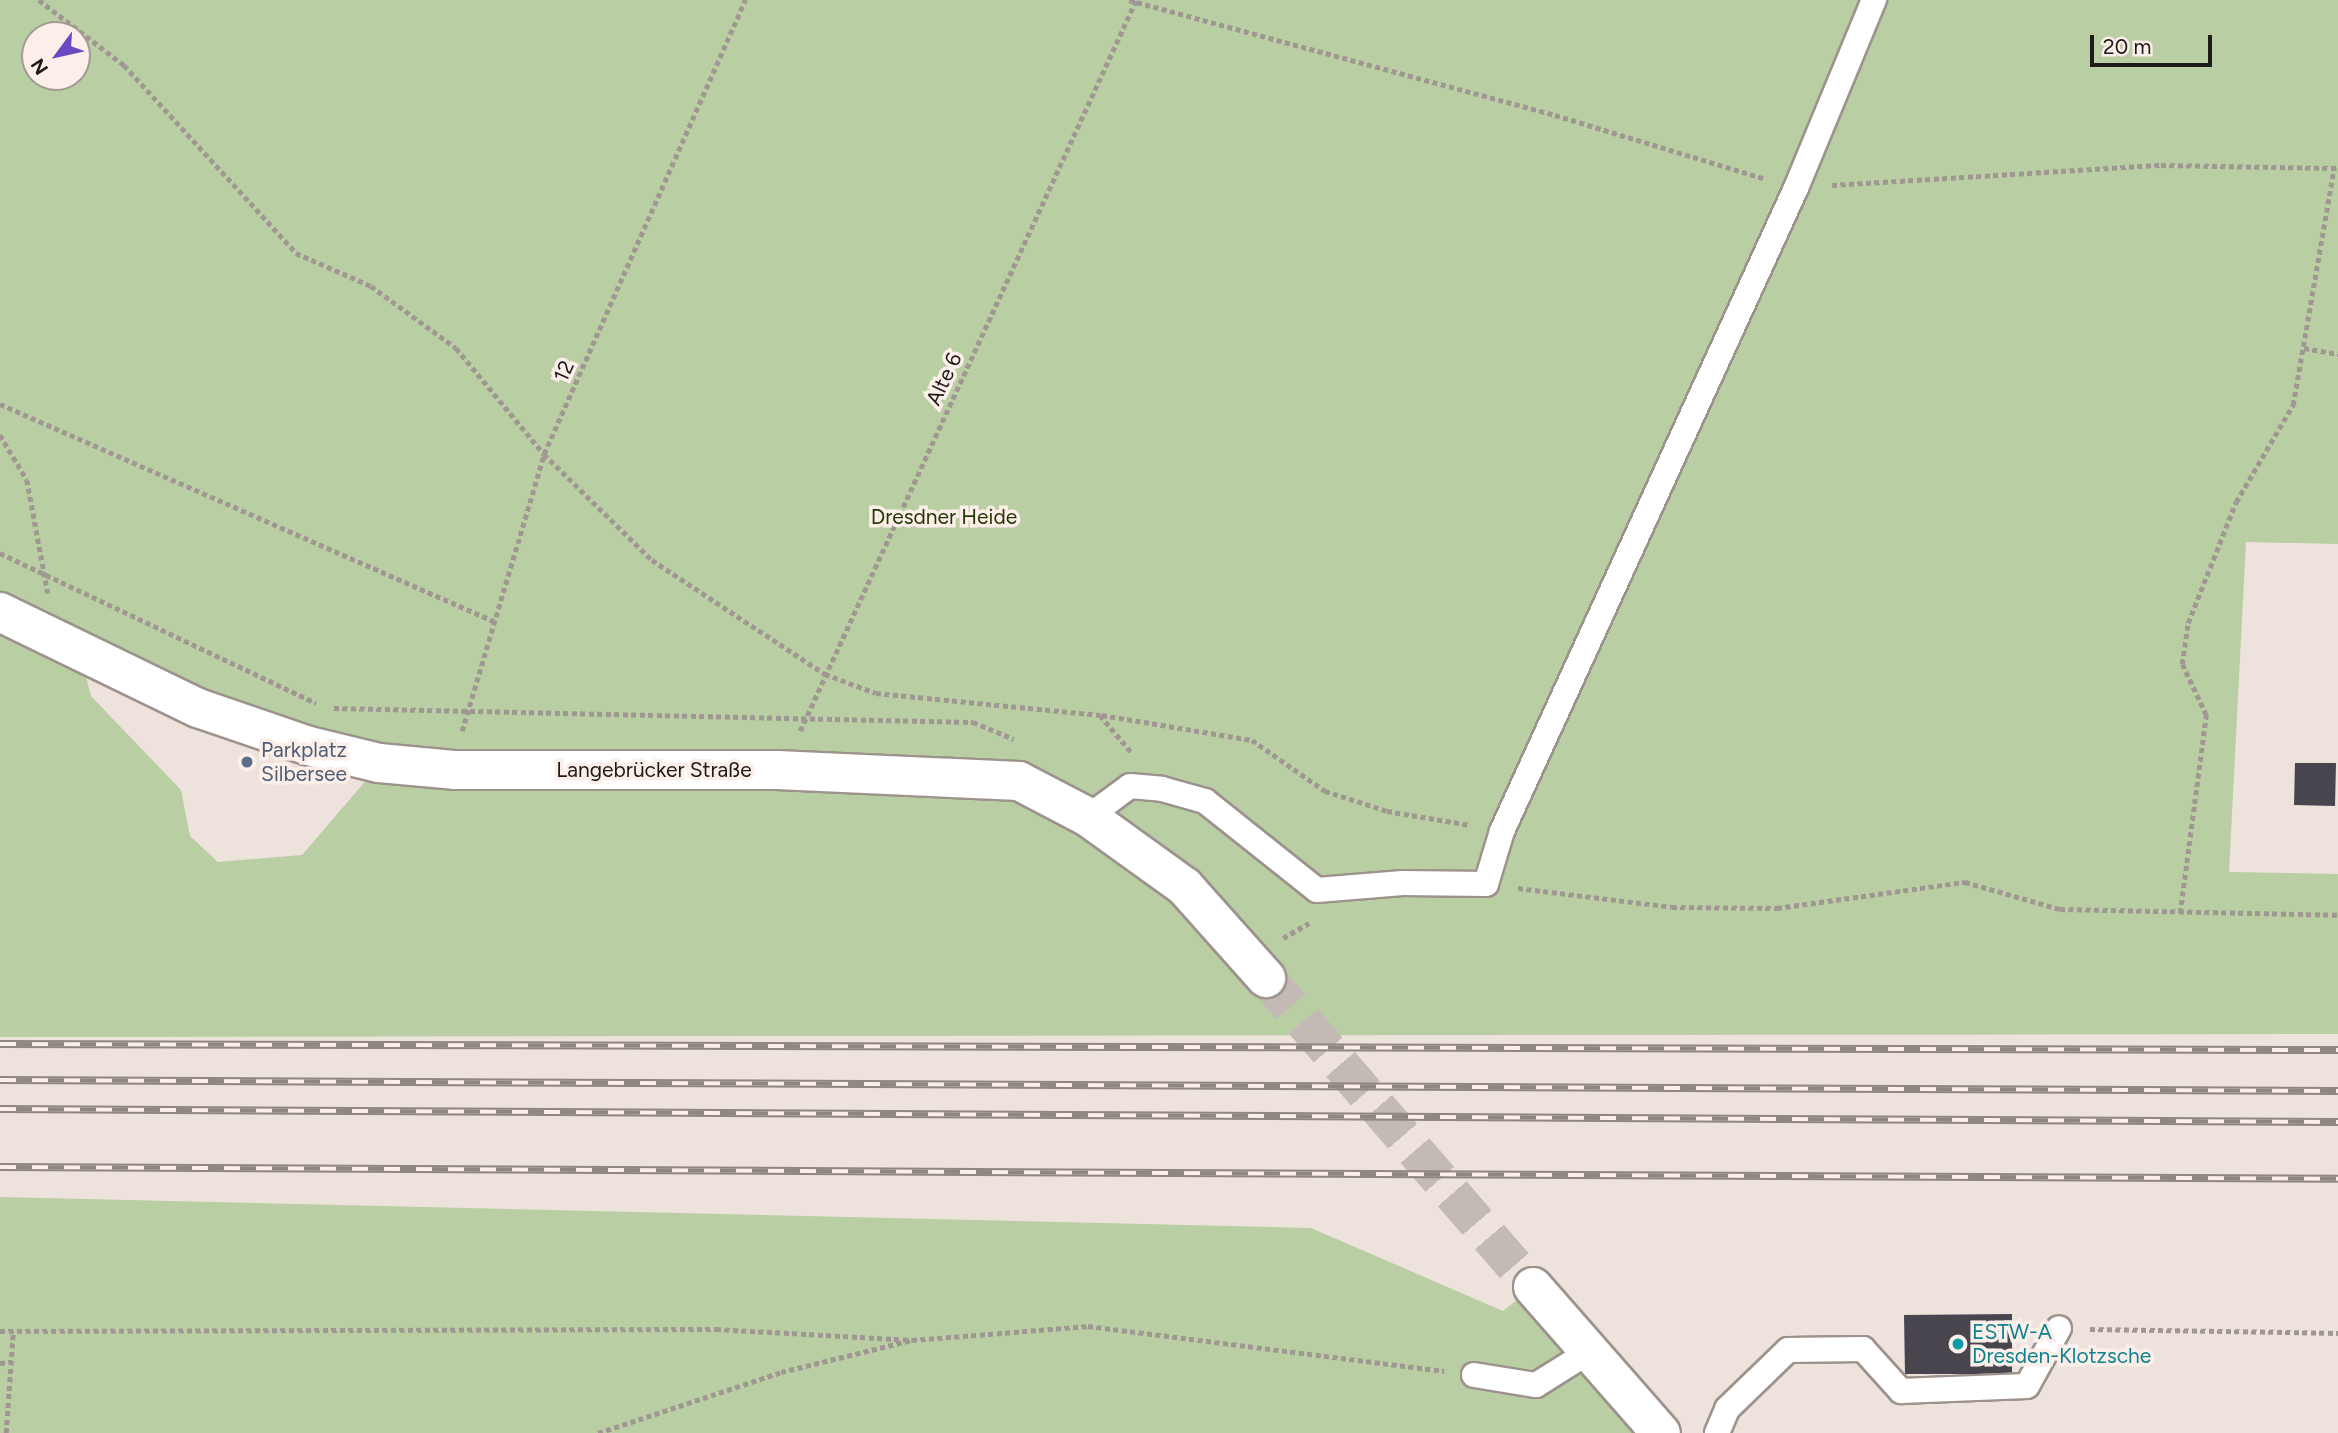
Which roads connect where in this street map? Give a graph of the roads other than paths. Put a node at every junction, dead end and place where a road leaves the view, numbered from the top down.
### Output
1 (1874, 0) edge
2 (0, 612) edge
3 (1088, 817) junction
4 (1266, 978) tunnel mouth
5 (1533, 1287) tunnel mouth
6 (2059, 1328) road end
7 (1587, 1353) junction
8 (1474, 1375) road end
9 (1661, 1433) edge
10 (1717, 1433) edge

1 - 3 lane
2 - 3 main road, Langebrücker Straße
3 - 4 main road, Langebrücker Straße
5 - 7 main road
6 - 10 lane
7 - 8 lane
7 - 9 main road

